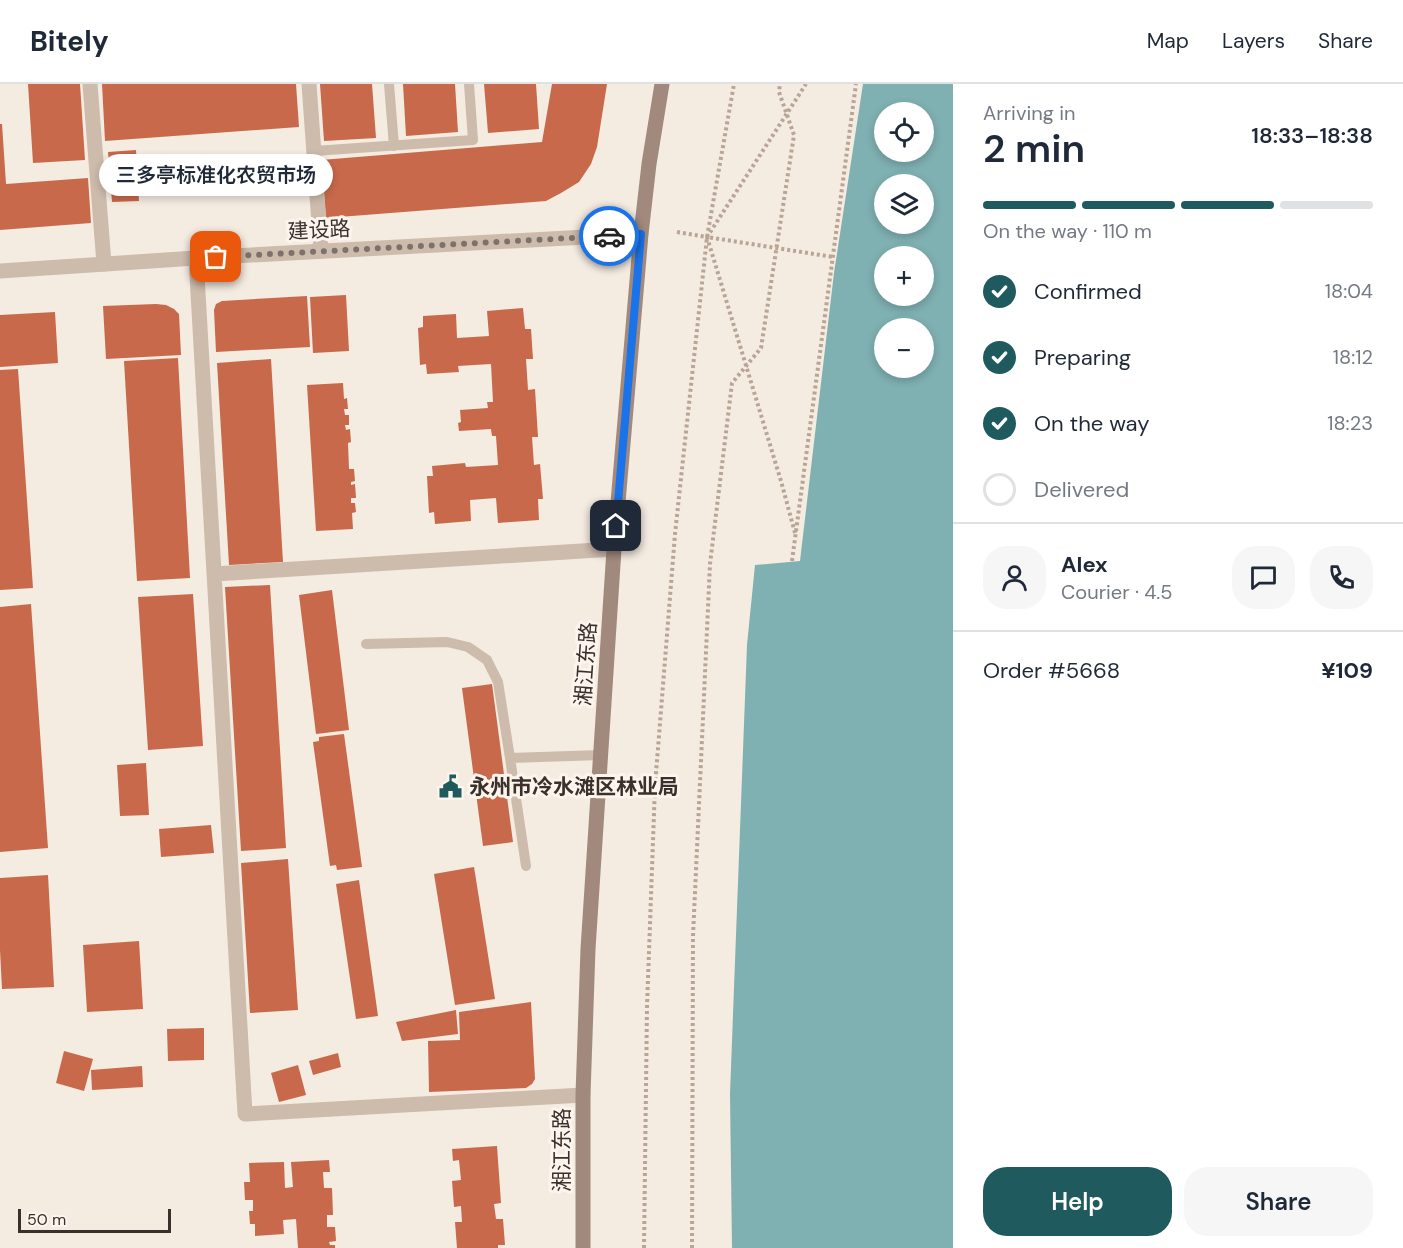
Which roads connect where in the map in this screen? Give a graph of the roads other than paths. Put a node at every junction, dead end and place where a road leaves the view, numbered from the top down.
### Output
1 (90, 84) edge
2 (309, 84) edge
3 (389, 84) edge
4 (470, 84) edge
5 (662, 84) edge
6 (394, 146) junction
7 (314, 151) junction
8 (641, 234) junction
9 (321, 251) junction
10 (196, 258) junction
11 (104, 264) junction
12 (0, 271) edge
13 (614, 549) junction
14 (214, 574) junction
15 (366, 645) dead end
16 (601, 755) junction
17 (510, 758) junction
18 (525, 866) dead end
19 (583, 1095) junction
20 (583, 1248) edge

1 - 11 street
2 - 7 street
3 - 6 lane
4 - 6 lane
5 - 8 main road, 湘江东路
6 - 7 lane
7 - 9 street
8 - 9 street, 建设路
8 - 13 main road, 湘江东路
9 - 10 street, 建设路
10 - 11 street, 建设路
10 - 14 street
11 - 12 street, 建设路
13 - 14 street
13 - 16 main road, 湘江东路
14 - 19 street
15 - 17 lane
16 - 17 lane
16 - 19 main road, 湘江东路
17 - 18 lane
19 - 20 main road, 湘江东路

